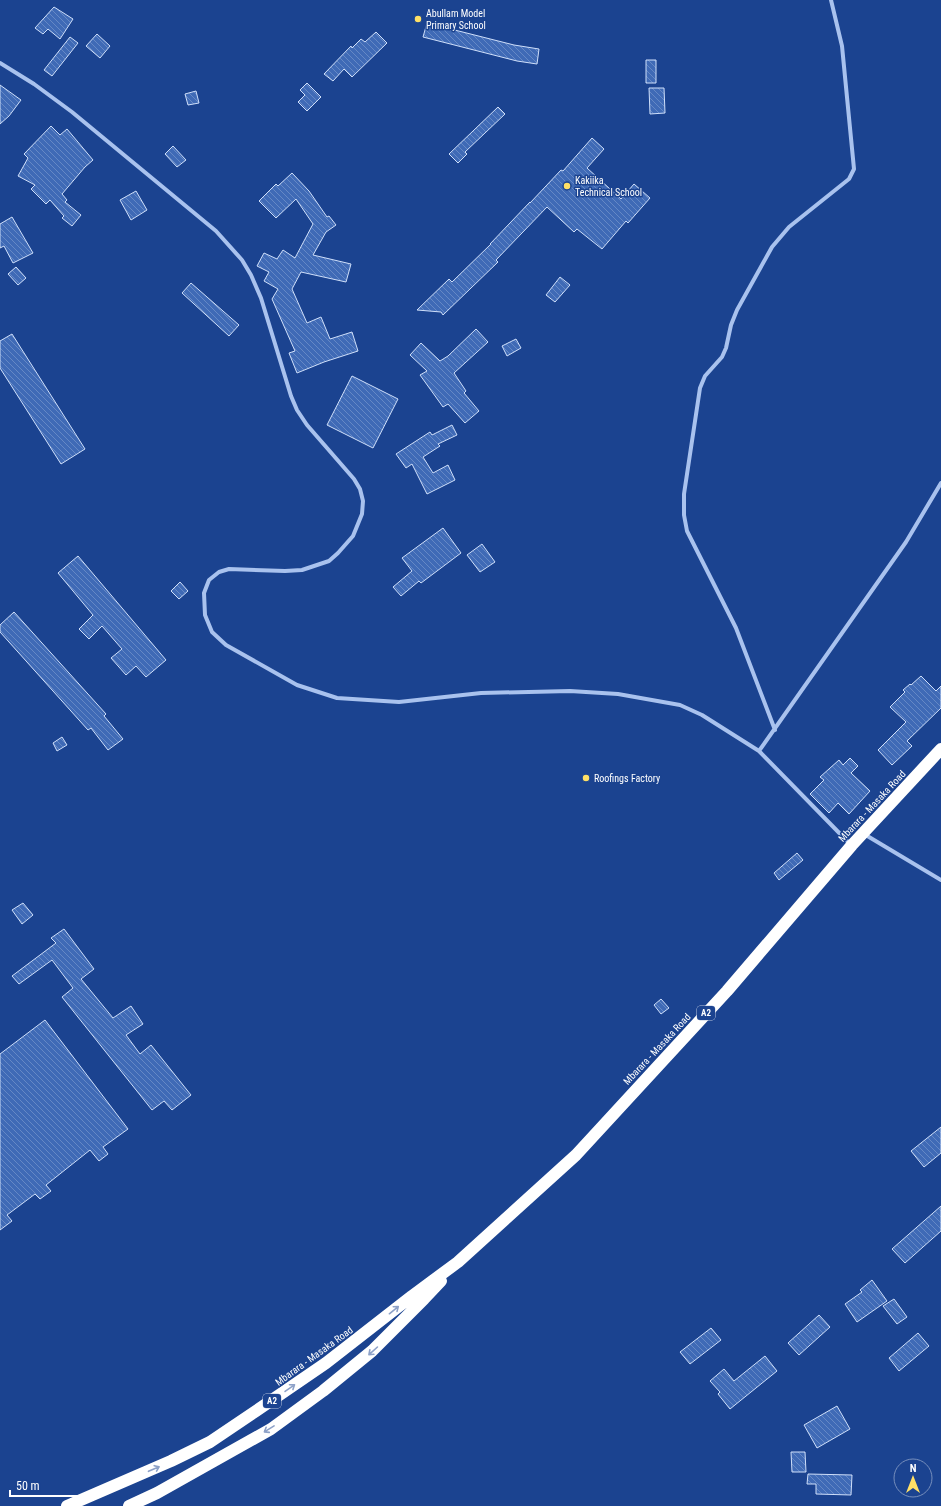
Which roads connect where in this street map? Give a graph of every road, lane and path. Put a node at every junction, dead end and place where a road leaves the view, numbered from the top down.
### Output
1 (831, 0) edge
2 (0, 63) edge
3 (941, 483) edge
4 (775, 730) junction
5 (941, 749) edge
6 (759, 751) junction
7 (863, 834) junction
8 (852, 846) junction
9 (941, 880) edge
10 (458, 1262) junction
11 (134, 1505) edge
12 (67, 1506) edge

1 - 4 street
2 - 6 street
3 - 4 street
4 - 6 street
5 - 7 highway, Mbarara - Masaka Road / A2
6 - 8 street
7 - 8 highway, Mbarara - Masaka Road / A2
7 - 9 street
8 - 10 highway, Mbarara - Masaka Road / A2
10 -> 11 highway, Mbarara - Masaka Road / A2
12 -> 10 highway, Mbarara - Masaka Road / A2

